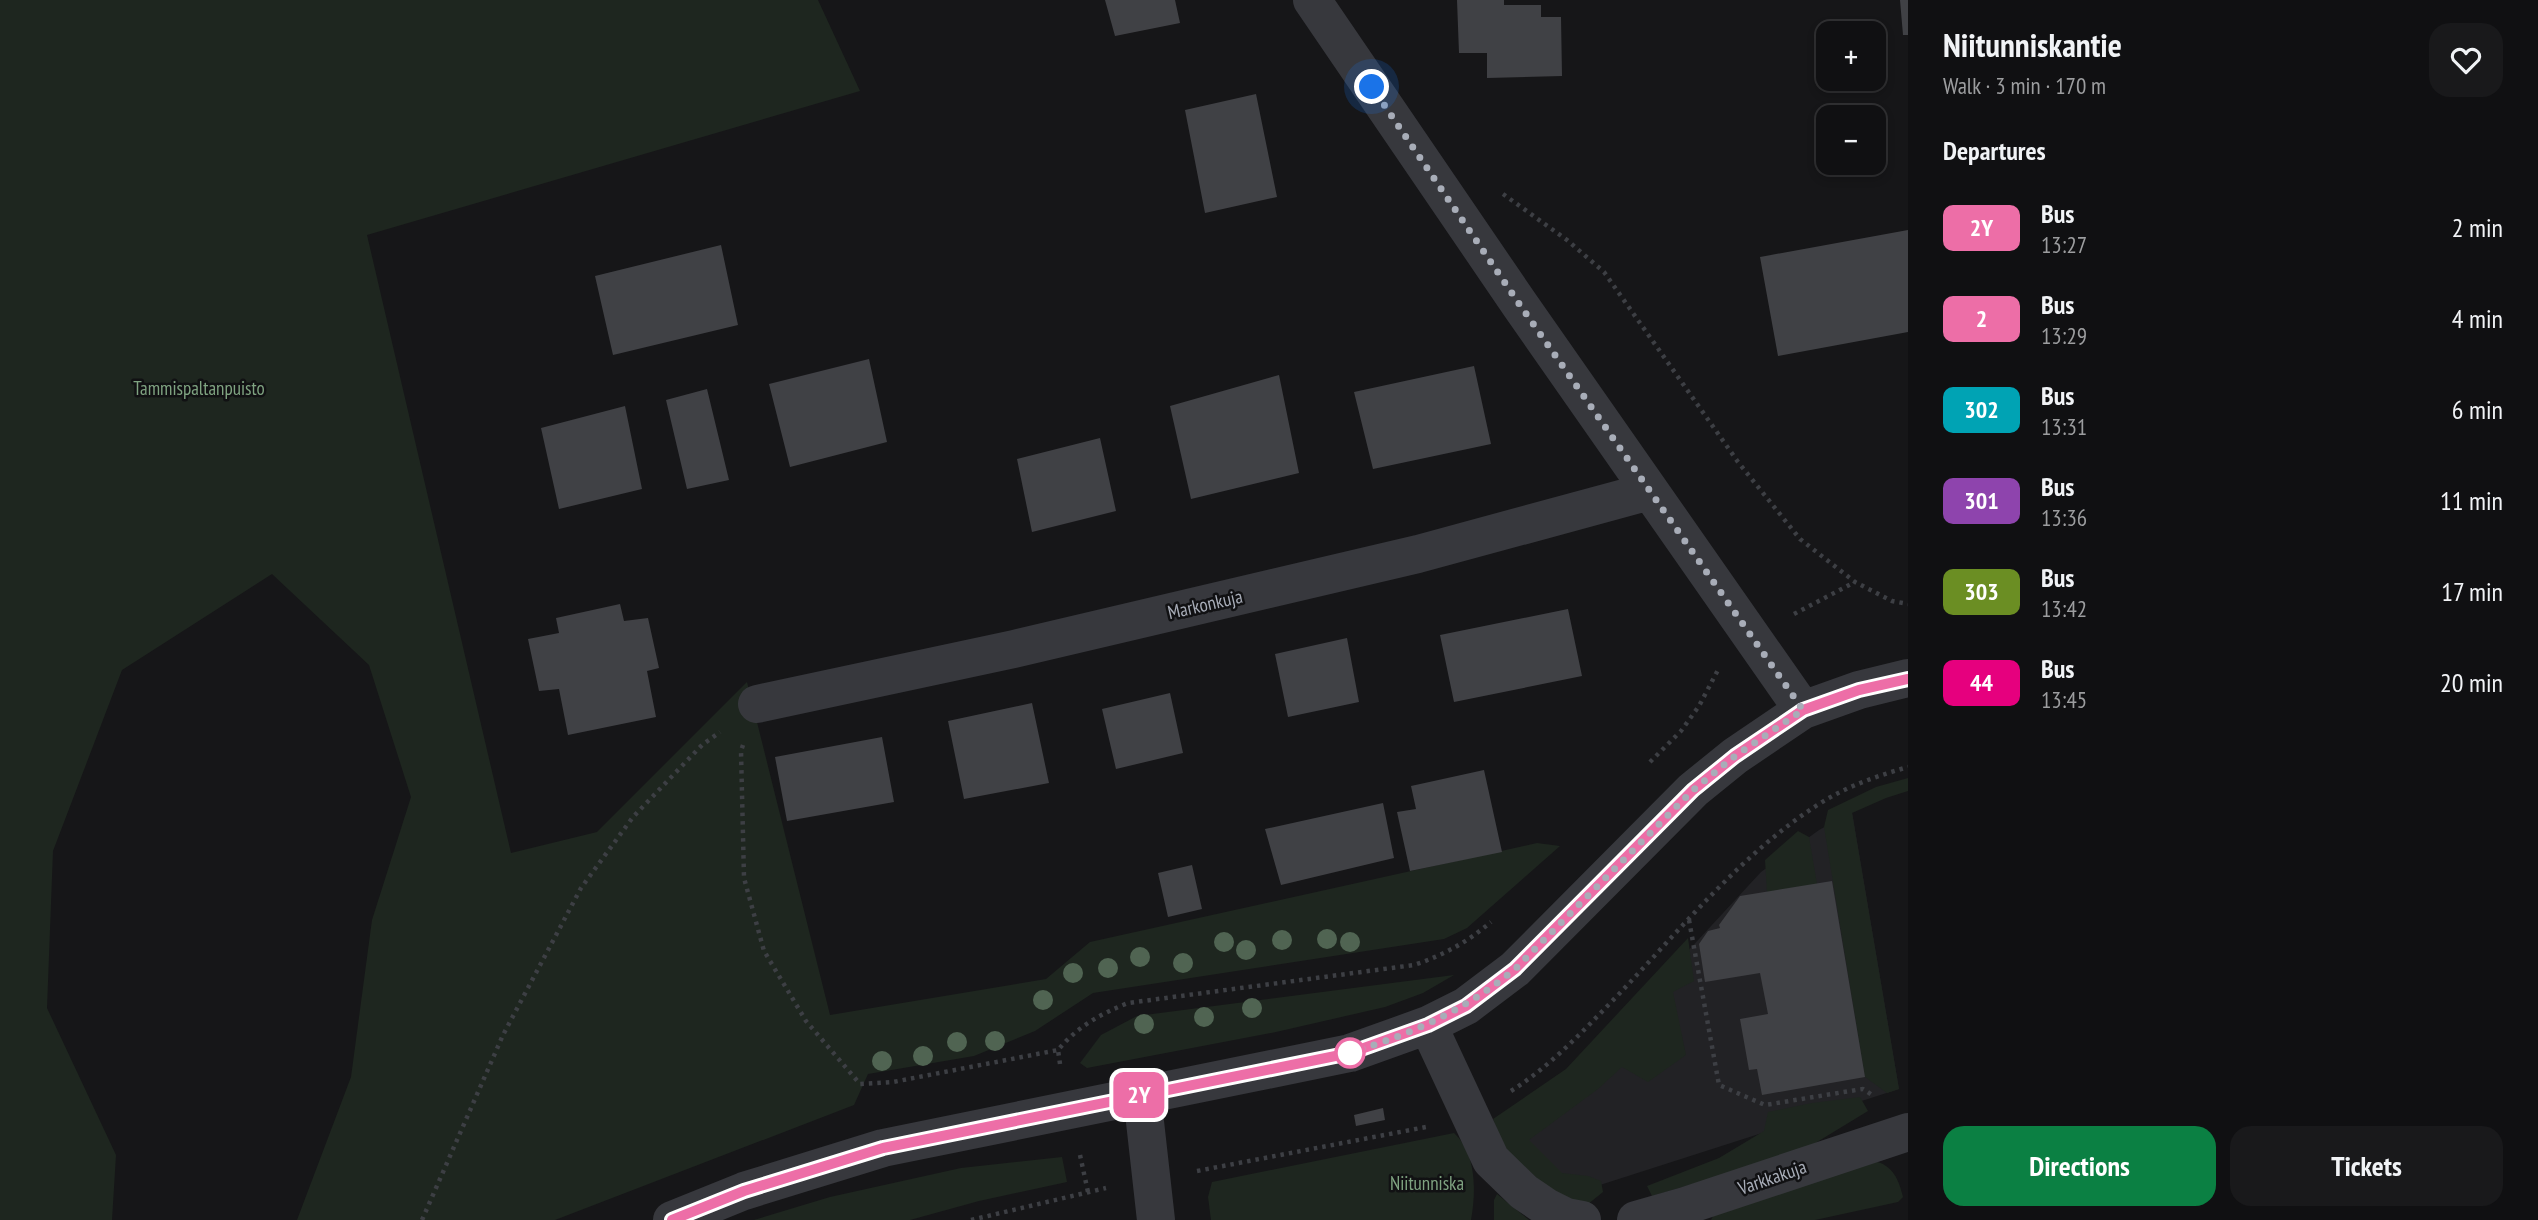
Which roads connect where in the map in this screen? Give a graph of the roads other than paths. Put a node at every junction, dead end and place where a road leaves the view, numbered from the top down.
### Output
1 (1312, 0) edge
2 (1650, 491) junction
3 (1908, 678) edge
4 (757, 704) road end
5 (1803, 710) junction
6 (1428, 1025) junction
7 (1142, 1095) junction
8 (1908, 1132) edge
9 (672, 1220) edge
10 (1156, 1220) edge
11 (1582, 1220) edge
12 (1636, 1220) edge

1 - 2 street
2 - 4 street, Markonkuja
2 - 5 street
3 - 5 street
5 - 6 street
6 - 7 street
6 - 11 street
7 - 9 street
7 - 10 street
8 - 12 street, Varkkakuja

